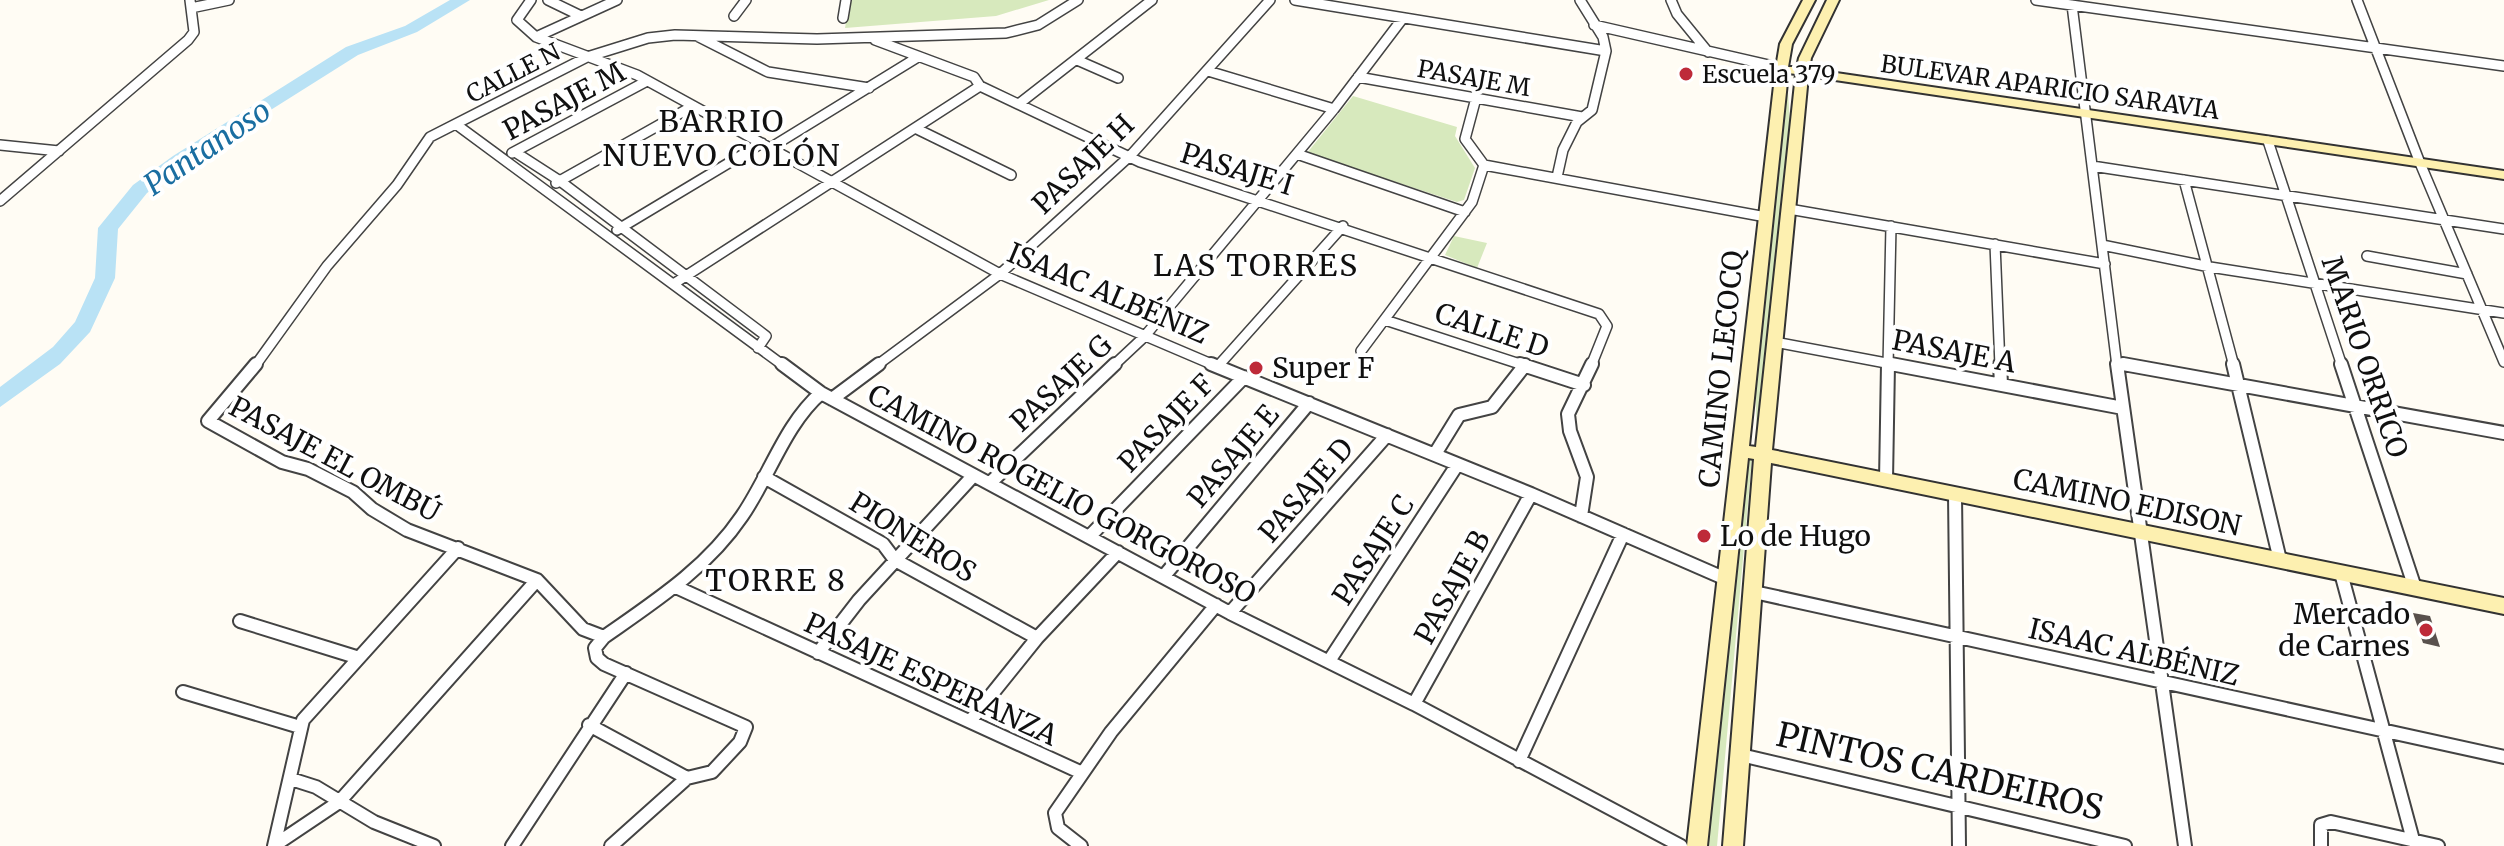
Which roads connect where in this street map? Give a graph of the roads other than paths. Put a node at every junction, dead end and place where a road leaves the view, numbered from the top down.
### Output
1 (229, 0) edge
2 (531, 0) edge
3 (548, 0) edge
4 (617, 0) edge
5 (746, 0) edge
6 (846, 0) edge
7 (1078, 0) edge
8 (1152, 0) edge
9 (1270, 0) edge
10 (1295, 0) edge
11 (1580, 0) edge
12 (1671, 0) edge
13 (1809, 0) edge
14 (1833, 0) edge
15 (2040, 0) edge
16 (2109, 0) edge
17 (2357, 0) edge
18 (191, 4) edge
19 (2072, 5) junction
20 (2096, 8) junction
21 (581, 16) junction
22 (734, 16) dead end
23 (843, 18) dead end
24 (1403, 18) junction
25 (1593, 25) junction
26 (697, 35) junction
27 (536, 37) junction
28 (868, 37) junction
29 (2374, 47) junction
30 (1606, 51) junction
31 (1708, 52) junction
32 (587, 57) junction
33 (918, 57) junction
34 (1077, 60) junction
35 (2504, 66) edge
36 (1782, 68) junction
37 (1208, 71) junction
38 (1801, 72) junction
39 (1358, 77) junction
40 (1118, 78) dead end
41 (647, 81) junction
42 (980, 86) junction
43 (869, 88) junction
44 (1476, 98) junction
45 (1020, 103) junction
46 (693, 106) junction
47 (1334, 109) junction
48 (2087, 114) junction
49 (1582, 117) junction
50 (457, 125) junction
51 (917, 129) junction
52 (2268, 141) junction
53 (0, 145) edge
54 (766, 146) junction
55 (59, 151) junction
56 (515, 152) junction
57 (1297, 154) junction
58 (1131, 155) junction
59 (501, 159) junction
60 (2420, 163) junction
61 (1484, 165) junction
62 (2092, 166) junction
63 (1011, 175) dead end
64 (2504, 175) edge
65 (1557, 177) junction
66 (2184, 180) junction
67 (560, 181) junction
68 (834, 183) junction
69 (545, 189) junction
70 (2285, 195) junction
71 (1261, 198) junction
72 (0, 201) edge
73 (1789, 209) junction
74 (1465, 212) junction
75 (1766, 217) junction
76 (2444, 221) junction
77 (1343, 226) junction
78 (1891, 226) junction
79 (620, 228) junction
80 (2504, 229) edge
81 (609, 234) junction
82 (1995, 244) junction
83 (2102, 245) junction
84 (1432, 256) junction
85 (2367, 256) dead end
86 (2105, 264) junction
87 (2210, 267) junction
88 (1000, 274) junction
89 (2467, 274) junction
90 (686, 277) junction
91 (675, 283) junction
92 (2316, 284) junction
93 (2482, 310) junction
94 (2504, 313) edge
95 (1385, 320) junction
96 (1144, 337) junction
97 (1775, 342) junction
98 (758, 348) junction
99 (1361, 351) dead end
100 (2504, 362) edge
101 (1889, 363) junction
102 (2117, 363) junction
103 (1525, 365) junction
104 (1218, 366) junction
105 (1244, 377) junction
106 (2001, 384) junction
107 (1584, 385) junction
108 (2240, 386) junction
109 (827, 396) junction
110 (1309, 403) junction
111 (2123, 408) junction
112 (2359, 409) junction
113 (2504, 433) edge
114 (1387, 435) junction
115 (1740, 450) junction
116 (1435, 454) junction
117 (1763, 455) junction
118 (1457, 465) junction
119 (973, 476) junction
120 (764, 477) junction
121 (1886, 480) junction
122 (990, 483) junction
123 (1531, 494) junction
124 (1955, 494) junction
125 (1581, 516) junction
126 (2138, 531) junction
127 (1623, 534) junction
128 (1089, 537) junction
129 (458, 548) junction
130 (1118, 552) junction
131 (895, 560) junction
132 (2280, 560) junction
133 (2341, 573) junction
134 (1164, 576) junction
135 (1726, 579) junction
136 (537, 580) junction
137 (676, 587) junction
138 (2415, 588) junction
139 (1754, 592) junction
140 (1216, 605) junction
141 (2504, 606) edge
142 (1230, 613) junction
143 (240, 621) dead end
144 (604, 637) junction
145 (1955, 637) junction
146 (1037, 638) junction
147 (818, 653) junction
148 (356, 657) junction
149 (1329, 661) junction
150 (626, 673) junction
151 (2160, 683) junction
152 (183, 692) dead end
153 (1414, 704) junction
154 (971, 720) junction
155 (589, 725) junction
156 (300, 727) junction
157 (2384, 732) junction
158 (1741, 755) junction
159 (2504, 757) edge
160 (1519, 761) junction
161 (1080, 772) junction
162 (687, 778) junction
163 (291, 779) junction
164 (339, 802) junction
165 (1958, 806) junction
166 (2413, 840) junction
167 (275, 846) edge
168 (434, 846) edge
169 (512, 846) edge
170 (611, 846) edge
171 (1081, 846) edge
172 (1681, 846) edge
173 (1697, 846) edge
174 (1733, 846) edge
175 (1959, 846) edge
176 (2125, 846) edge
177 (2185, 846) edge
178 (2321, 846) edge
179 (2438, 846) edge

1 - 18 street
2 - 27 street
3 - 21 street
4 - 21 street
5 - 22 street
6 - 23 street
7 - 28 street, CALLE N
8 - 34 street
9 - 37 street, PASAJE H
10 - 24 street
11 - 25 street
12 - 31 street
13 - 36 street, CAMINO LECOCQ
14 - 38 street, CAMINO LECOCQ
15 - 19 street
16 - 20 street
17 - 29 street
18 - 55 street
19 - 20 street
19 - 48 street
20 - 29 street
21 - 27 street
24 - 30 street
24 - 39 street, PASAJE G
25 - 30 street
25 - 31 street, BULEVAR APARICIO SARAVIA
26 - 28 street, CALLE N
26 - 32 street, CALLE N
26 - 43 street
27 - 32 street, ISAAC ALBÉNIZ
28 - 33 street, PASAJE I
29 - 35 street
29 - 60 street
30 - 49 street
31 - 36 street, BULEVAR APARICIO SARAVIA
32 - 41 street, ISAAC ALBÉNIZ
32 - 50 street, CALLE N
33 - 42 street, PASAJE I
33 - 43 street
34 - 40 street
34 - 45 street
36 - 38 street, BULEVAR APARICIO SARAVIA
36 - 75 street, CAMINO LECOCQ
37 - 47 street
37 - 58 street, PASAJE H
38 - 48 street, BULEVAR APARICIO SARAVIA
38 - 73 street, CAMINO LECOCQ
39 - 44 street, PASAJE M
39 - 47 street, PASAJE G
41 - 46 street, ISAAC ALBÉNIZ
41 - 56 street, PASAJE M
42 - 45 street, PASAJE I
42 - 51 street
43 - 54 street
44 - 49 street, PASAJE M
44 - 61 street
45 - 58 street, PASAJE I
46 - 54 street, ISAAC ALBÉNIZ
46 - 67 street
47 - 57 street, PASAJE G
48 - 52 street, BULEVAR APARICIO SARAVIA
48 - 62 street
49 - 65 street
50 - 59 street, CAMINO ROGELIO GORGOROSO
50 - 129 street, PASAJE EL OMBÚ
51 - 63 street
51 - 68 street
52 - 60 street, BULEVAR APARICIO SARAVIA
52 - 70 street, MARIO ORRICO
53 - 55 street
54 - 68 street, ISAAC ALBÉNIZ
54 - 79 street
55 - 72 street
56 - 59 street, PASAJE M
56 - 67 street
57 - 71 street, PASAJE G
57 - 74 street
58 - 71 street, PASAJE I
58 - 88 street, PASAJE H
59 - 69 street, CAMINO ROGELIO GORGOROSO
60 - 64 street, BULEVAR APARICIO SARAVIA
60 - 76 street
61 - 65 street
61 - 74 street
62 - 66 street
62 - 83 street
65 - 75 street
66 - 70 street
66 - 87 street
67 - 69 street
67 - 79 street
68 - 88 street, ISAAC ALBÉNIZ
68 - 90 street
69 - 81 street, CAMINO ROGELIO GORGOROSO
70 - 76 street
70 - 92 street, MARIO ORRICO
71 - 77 street, PASAJE I
71 - 96 street, PASAJE G
73 - 78 street
73 - 97 street, CAMINO LECOCQ
74 - 84 street
75 - 115 street, CAMINO LECOCQ
76 - 80 street
76 - 89 street
77 - 84 street, PASAJE I
77 - 104 street
78 - 82 street
78 - 101 street
79 - 81 street
79 - 90 street
81 - 91 street, CAMINO ROGELIO GORGOROSO
82 - 86 street
82 - 106 street
83 - 86 street
83 - 87 street
84 - 95 street
84 - 107 street, PASAJE I
85 - 89 street
86 - 102 street
87 - 92 street
87 - 108 street
88 - 96 street, ISAAC ALBÉNIZ
88 - 109 street, PASAJE H
89 - 93 street
90 - 91 street
90 - 98 street
91 - 98 street, CAMINO ROGELIO GORGOROSO
92 - 93 street
92 - 112 street, MARIO ORRICO
93 - 94 street
93 - 100 street
95 - 99 street
95 - 103 street, CALLE D
96 - 104 street, ISAAC ALBÉNIZ
96 - 122 street, PASAJE G
97 - 101 street, PASAJE A
97 - 117 street, CAMINO LECOCQ
98 - 109 street, CAMINO ROGELIO GORGOROSO
101 - 106 street, PASAJE A
101 - 121 street
102 - 108 street
102 - 111 street
103 - 107 street, CALLE D
103 - 116 street
104 - 105 street, ISAAC ALBÉNIZ
105 - 110 street, ISAAC ALBÉNIZ
105 - 128 street, PASAJE F
106 - 111 street, PASAJE A
107 - 125 street
108 - 112 street
108 - 132 street
109 - 119 street, CAMINO ROGELIO GORGOROSO
109 - 120 street, PASAJE H
110 - 114 street, ISAAC ALBÉNIZ
110 - 134 street, PASAJE E
111 - 126 street
112 - 113 street
112 - 138 street, MARIO ORRICO
114 - 116 street, ISAAC ALBÉNIZ
114 - 142 street, PASAJE D
115 - 117 street, CAMINO EDISON
115 - 135 street, CAMINO LECOCQ
116 - 118 street, ISAAC ALBÉNIZ
117 - 121 street, CAMINO EDISON
117 - 139 street, CAMINO LECOCQ
118 - 123 street, ISAAC ALBÉNIZ
118 - 149 street, PASAJE C
119 - 122 street, CAMINO ROGELIO GORGOROSO
119 - 131 street
120 - 131 street, PIONEROS
120 - 137 street, PASAJE H
121 - 124 street, CAMINO EDISON
122 - 128 street, CAMINO ROGELIO GORGOROSO
123 - 125 street, ISAAC ALBÉNIZ
123 - 153 street, PASAJE B
124 - 126 street, CAMINO EDISON
124 - 145 street
125 - 127 street, ISAAC ALBÉNIZ
126 - 132 street, CAMINO EDISON
126 - 151 street
127 - 135 street, ISAAC ALBÉNIZ
127 - 160 street
128 - 130 street, CAMINO ROGELIO GORGOROSO
129 - 136 street, PASAJE EL OMBÚ
129 - 148 street
130 - 134 street, CAMINO ROGELIO GORGOROSO
130 - 146 street
131 - 146 street, PIONEROS
131 - 147 street
132 - 133 street, CAMINO EDISON
133 - 138 street, CAMINO EDISON
133 - 157 street
134 - 140 street, CAMINO ROGELIO GORGOROSO
135 - 173 street, CAMINO LECOCQ
136 - 144 street, PASAJE EL OMBÚ
136 - 164 street
137 - 144 street, PASAJE H
137 - 147 street, PASAJE ESPERANZA
138 - 141 street, CAMINO EDISON
139 - 145 street, ISAAC ALBÉNIZ
139 - 158 street, CAMINO LECOCQ
140 - 142 street, CAMINO ROGELIO GORGOROSO
140 - 161 street
142 - 149 street, CAMINO ROGELIO GORGOROSO
143 - 148 street
144 - 150 street
145 - 151 street, ISAAC ALBÉNIZ
145 - 165 street
146 - 154 street
147 - 154 street, PASAJE ESPERANZA
148 - 156 street
149 - 153 street, CAMINO ROGELIO GORGOROSO
150 - 155 street
150 - 162 street
151 - 157 street, ISAAC ALBÉNIZ
151 - 177 street
152 - 156 street
153 - 160 street, CAMINO ROGELIO GORGOROSO
154 - 161 street, PASAJE ESPERANZA
155 - 162 street
155 - 169 street
156 - 163 street
157 - 159 street, ISAAC ALBÉNIZ
157 - 166 street
158 - 165 street, PINTOS CARDEIROS
158 - 174 street, CAMINO LECOCQ
160 - 172 street, CAMINO ROGELIO GORGOROSO
161 - 171 street
162 - 170 street
163 - 164 street
163 - 167 street
164 - 167 street
164 - 168 street
165 - 175 street
165 - 176 street, PINTOS CARDEIROS
166 - 178 street
166 - 179 street

